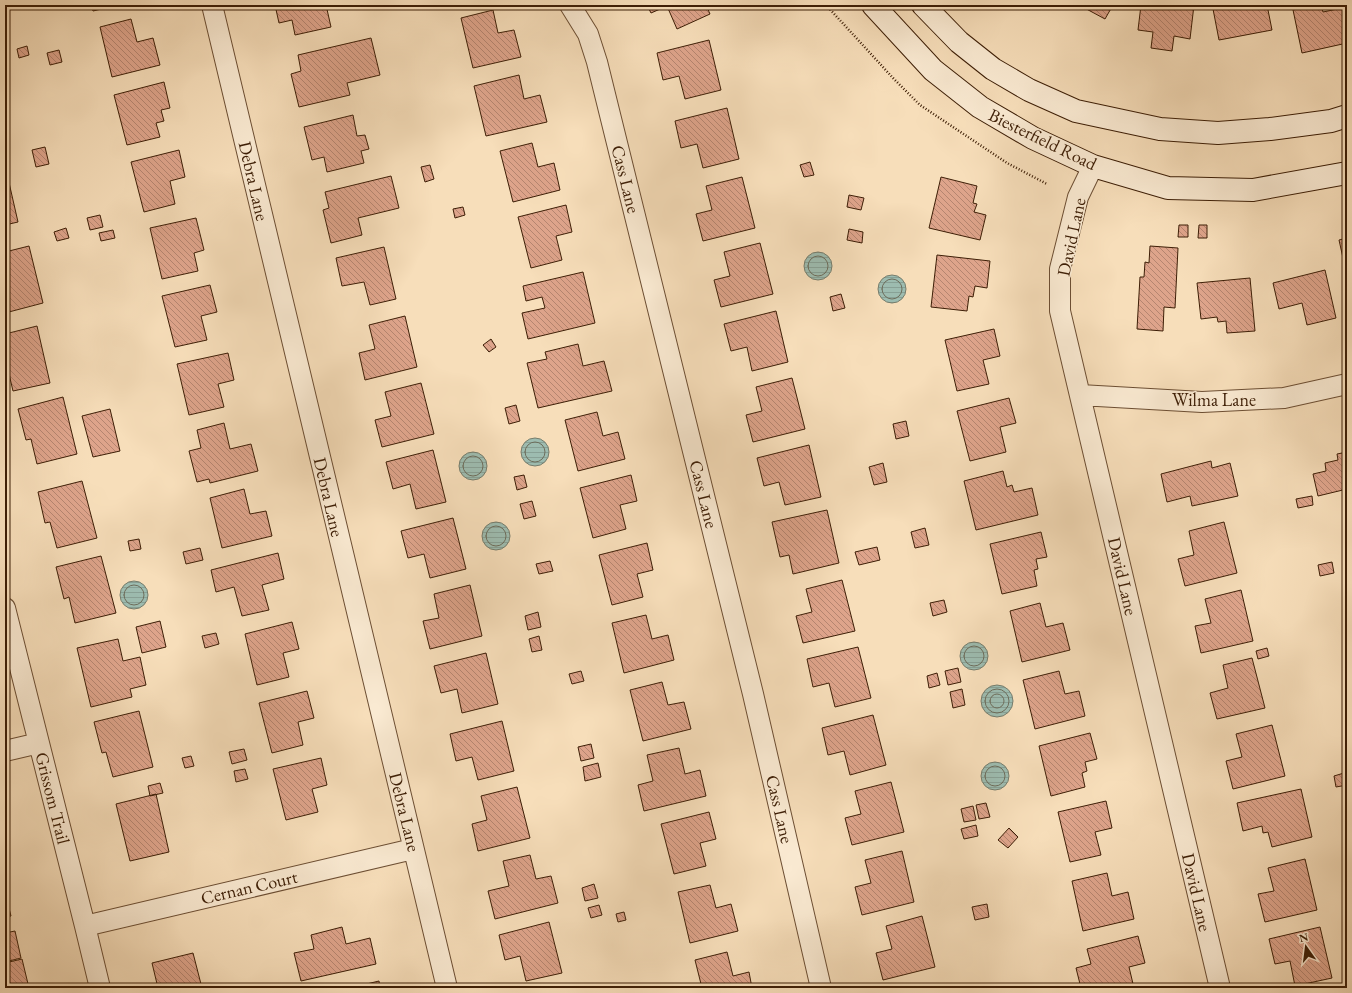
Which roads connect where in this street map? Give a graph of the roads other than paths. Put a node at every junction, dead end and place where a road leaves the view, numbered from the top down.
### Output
1 (212, 5) edge
2 (570, 5) edge
3 (873, 5) edge
4 (923, 5) edge
5 (1347, 116) edge
6 (1093, 166) junction
7 (1347, 173) edge
8 (1347, 384) edge
9 (1080, 395) junction
10 (5, 608) edge
11 (39, 743) junction
12 (5, 751) edge
13 (414, 849) junction
14 (85, 926) junction
15 (100, 988) edge
16 (447, 988) edge
17 (821, 988) edge
18 (1220, 988) edge

1 - 13 street, Debra Lane
2 - 17 street, Cass Lane
3 - 6 street, Biesterfield Road
4 - 5 street
6 - 7 street, Biesterfield Road
6 - 9 street, David Lane
8 - 9 street, Wilma Lane
9 - 18 street, David Lane
10 - 11 street, Grissom Trail
11 - 12 street
11 - 14 street, Grissom Trail
13 - 14 street, Cernan Court
13 - 16 street, Debra Lane
14 - 15 street, Grissom Trail

